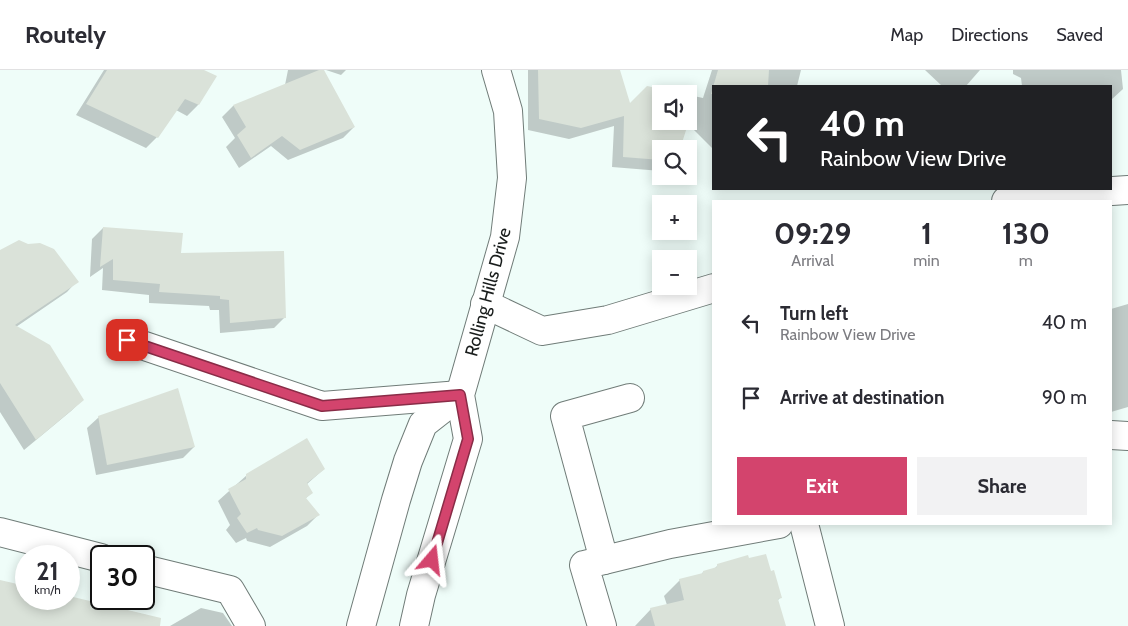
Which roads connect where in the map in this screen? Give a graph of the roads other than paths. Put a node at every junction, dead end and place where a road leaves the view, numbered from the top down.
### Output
1 (496, 70) edge
2 (1128, 190) edge
3 (1010, 200) edge
4 (712, 289) edge
5 (486, 304) junction
6 (127, 340) dead end
7 (460, 395) junction
8 (630, 398) dead end
9 (1112, 435) edge
10 (1128, 436) edge
11 (774, 525) edge
12 (804, 525) edge
13 (0, 532) edge
14 (90, 555) edge
15 (604, 560) junction
16 (155, 572) edge
17 (251, 626) edge
18 (361, 626) edge
19 (414, 626) edge
20 (602, 626) edge
21 (830, 626) edge

1 - 5 street, Rolling Hills Drive
2 - 3 street
4 - 5 street
5 - 7 street, Rolling Hills Drive
6 - 7 street
7 - 18 street
7 - 19 street, Rolling Hills Drive
8 - 15 street
9 - 10 street
11 - 15 street
12 - 21 street
13 - 14 street
15 - 20 street
16 - 17 street

